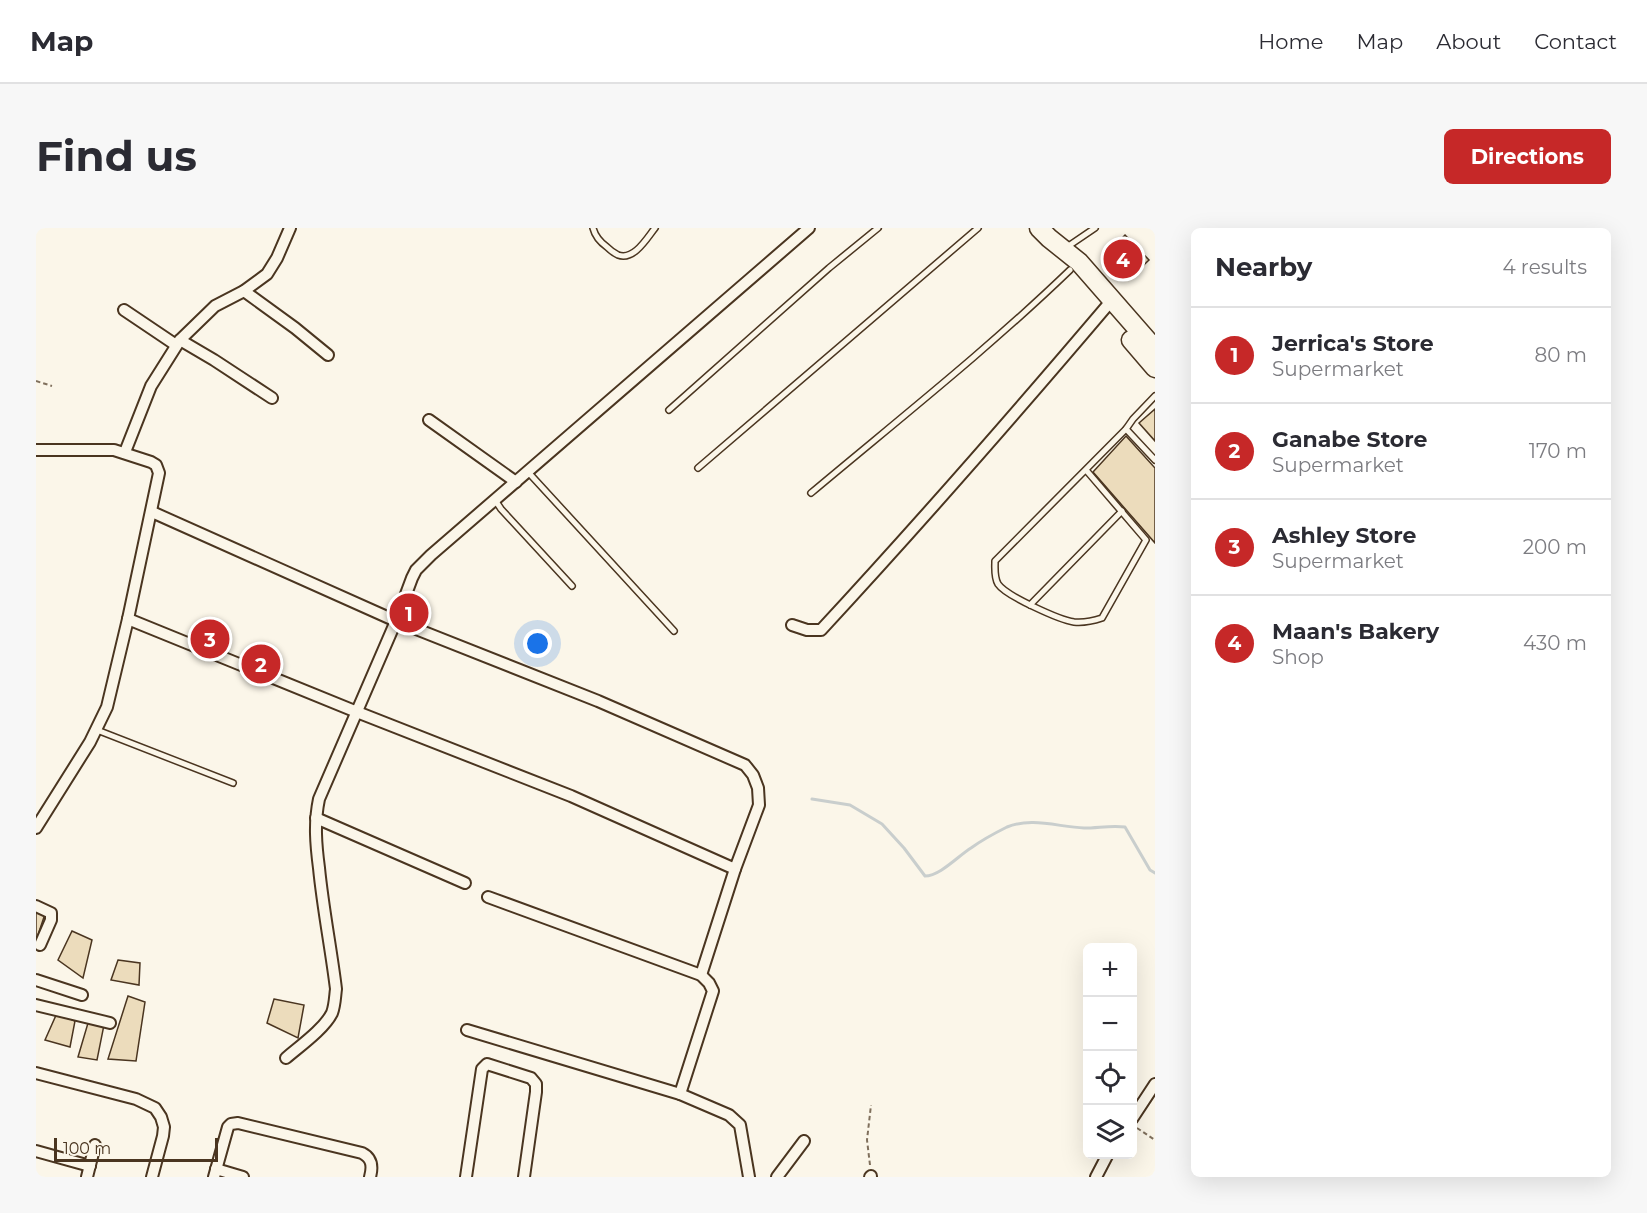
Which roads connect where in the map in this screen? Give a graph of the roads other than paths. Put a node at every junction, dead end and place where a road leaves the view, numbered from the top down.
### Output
1 (290, 228) edge
2 (593, 228) edge
3 (654, 228) edge
4 (809, 228) edge
5 (878, 228) edge
6 (978, 228) edge
7 (1095, 228) edge
8 (1052, 237) edge
9 (1070, 270) junction
10 (244, 291) junction
11 (1108, 304) junction
12 (124, 310) dead end
13 (178, 343) junction
14 (1154, 344) edge
15 (328, 355) dead end
16 (1155, 368) edge
17 (1155, 396) edge
18 (272, 398) dead end
19 (669, 410) dead end
20 (429, 420) dead end
21 (1126, 429) junction
22 (36, 450) edge
23 (125, 452) junction
24 (1155, 459) edge
25 (698, 468) dead end
26 (1086, 470) junction
27 (528, 472) junction
28 (516, 482) junction
29 (811, 493) dead end
30 (495, 500) junction
31 (1122, 511) junction
32 (152, 512) junction
33 (572, 586) dead end
34 (1030, 605) junction
35 (128, 618) junction
36 (396, 621) junction
37 (792, 625) dead end
38 (674, 632) dead end
39 (357, 712) junction
40 (97, 730) junction
41 (233, 783) dead end
42 (316, 818) junction
43 (36, 828) edge
44 (735, 869) junction
45 (465, 883) dead end
46 (488, 897) dead end
47 (36, 906) edge
48 (39, 945) dead end
49 (701, 975) junction
50 (36, 980) edge
51 (82, 995) dead end
52 (36, 1005) edge
53 (110, 1023) dead end
54 (467, 1030) dead end
55 (286, 1058) dead end
56 (36, 1073) edge
57 (1155, 1084) edge
58 (680, 1094) junction
59 (1137, 1111) edge
60 (804, 1141) dead end
61 (95, 1145) dead end
62 (36, 1152) edge
63 (1106, 1159) edge
64 (88, 1172) edge
65 (215, 1173) edge
66 (152, 1177) edge
67 (243, 1177) edge
68 (370, 1177) edge
69 (466, 1177) edge
70 (524, 1177) edge
71 (749, 1177) edge
72 (777, 1177) edge
73 (1096, 1177) edge

1 - 10 street
2 - 3 lane
4 - 27 street
5 - 19 lane
6 - 25 lane
7 - 8 lane
8 - 9 highway
8 - 11 highway
9 - 11 highway
9 - 29 lane
10 - 13 street
10 - 15 street
11 - 14 highway
11 - 16 highway
11 - 37 street
12 - 13 street
13 - 18 street
13 - 23 street
17 - 21 lane
20 - 28 street
21 - 24 lane
21 - 26 lane
22 - 23 street
23 - 32 street
26 - 31 lane
26 - 34 lane
27 - 28 street
27 - 38 lane
28 - 30 street
30 - 33 lane
30 - 36 street
31 - 34 lane
31 - 34 lane
32 - 35 street
32 - 36 street
35 - 39 street
35 - 40 street
36 - 39 street
36 - 44 street
39 - 42 street
39 - 44 street
40 - 41 lane
40 - 43 street
42 - 45 street
42 - 55 street
44 - 49 street
46 - 49 street
47 - 48 street
49 - 58 street
50 - 51 street
52 - 53 street
54 - 58 street
56 - 66 street
57 - 59 street
58 - 71 street
60 - 72 street
61 - 64 street
62 - 64 street
63 - 73 street
65 - 67 street
65 - 68 street
69 - 70 street

